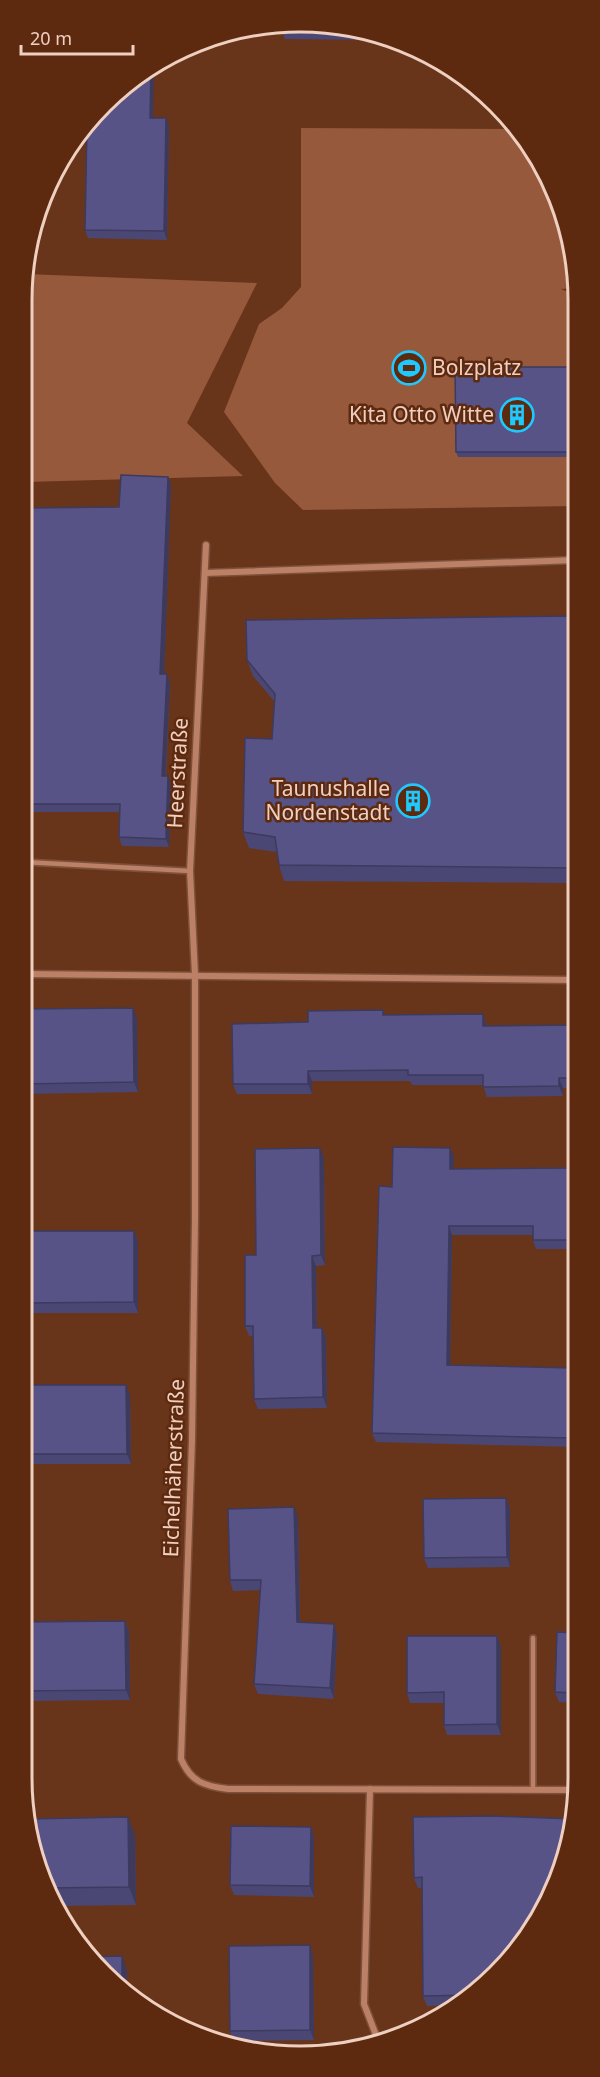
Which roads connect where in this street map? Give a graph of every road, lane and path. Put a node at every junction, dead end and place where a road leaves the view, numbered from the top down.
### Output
1 (206, 545) dead end
2 (568, 560) edge
3 (205, 573) junction
4 (32, 862) edge
5 (190, 872) junction
6 (32, 974) edge
7 (195, 975) junction
8 (568, 980) edge
9 (533, 1638) dead end
10 (370, 1789) junction
11 (533, 1789) junction
12 (568, 1790) edge
13 (376, 2034) edge

1 - 3 street, Heerstraße
2 - 3 street
3 - 5 street, Heerstraße
4 - 5 lane
5 - 7 street, Heerstraße
6 - 7 street
7 - 8 street
7 - 10 street, Eichelhäherstraße
9 - 11 lane
10 - 11 street, Eichelhäherstraße
10 - 13 street
11 - 12 street, Eichelhäherstraße

